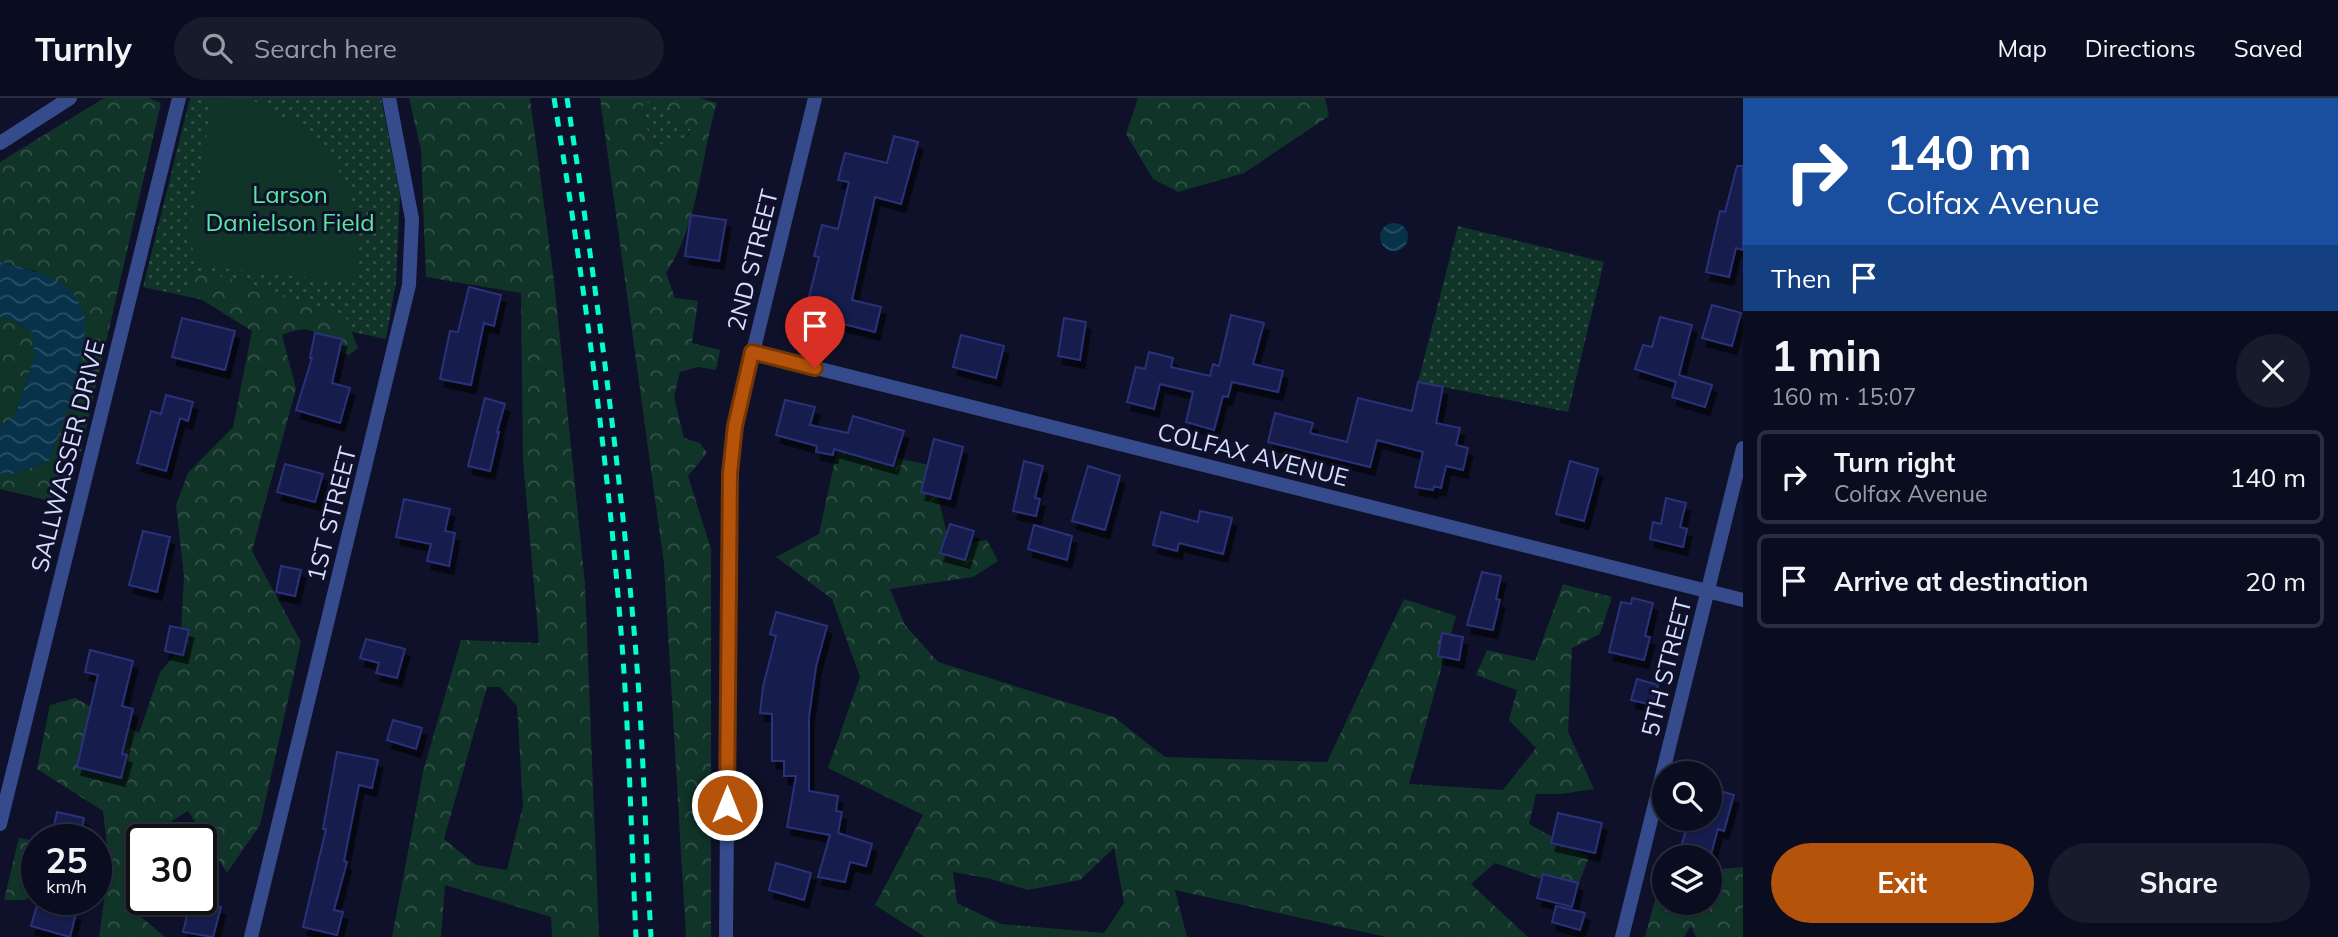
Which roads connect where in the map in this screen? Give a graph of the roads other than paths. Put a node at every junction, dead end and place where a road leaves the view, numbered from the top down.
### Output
1 (70, 98) edge
2 (179, 98) edge
3 (389, 98) edge
4 (815, 98) edge
5 (48, 104) edge
6 (0, 143) edge
7 (752, 352) junction
8 (1743, 448) edge
9 (1709, 591) junction
10 (1743, 600) edge
11 (0, 824) edge
12 (251, 937) edge
13 (726, 937) edge
14 (1622, 937) edge

1 - 5 street
2 - 11 street, SALLWASSER DRIVE
3 - 12 street, 1ST STREET
4 - 7 street, 2ND STREET
5 - 6 street
7 - 9 street, COLFAX AVENUE
7 - 13 street, 2ND STREET
8 - 9 street, 5TH STREET
9 - 10 street, COLFAX AVENUE
9 - 14 street, 5TH STREET

